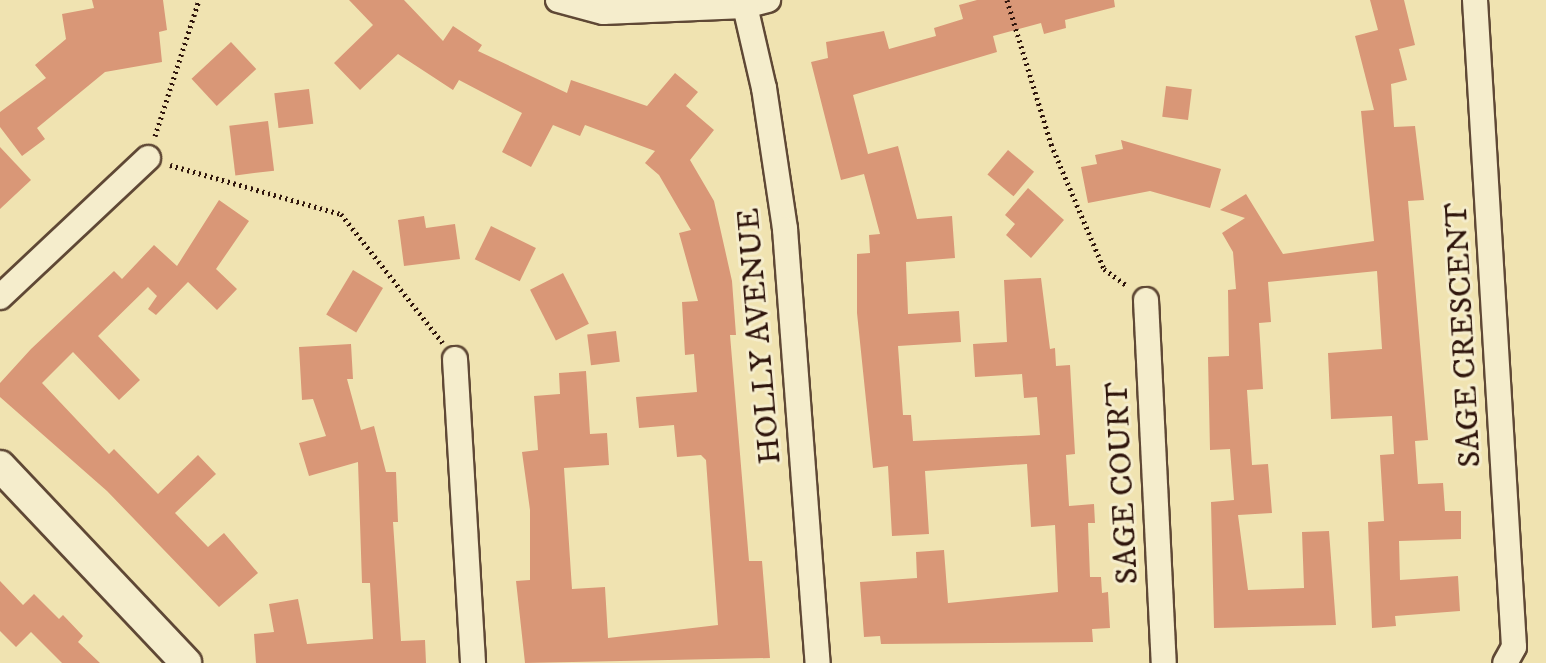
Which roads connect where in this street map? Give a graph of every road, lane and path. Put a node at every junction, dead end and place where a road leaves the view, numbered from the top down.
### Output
1 (199, 0) edge
2 (558, 0) edge
3 (1007, 0) edge
4 (1475, 0) edge
5 (756, 3) edge
6 (148, 158) junction
7 (0, 297) edge
8 (1146, 300) joint
9 (455, 359) joint
10 (0, 466) edge
11 (186, 663) edge
12 (473, 663) edge
13 (818, 663) edge
14 (1164, 663) edge
15 (1505, 663) edge

1 - 6 path
2 - 5 street
3 - 8 path
4 - 15 street, SAGE CRESCENT
5 - 13 street, HOLLY AVENUE
6 - 7 street
6 - 9 path
8 - 14 street, SAGE COURT
9 - 12 street
10 - 11 street

